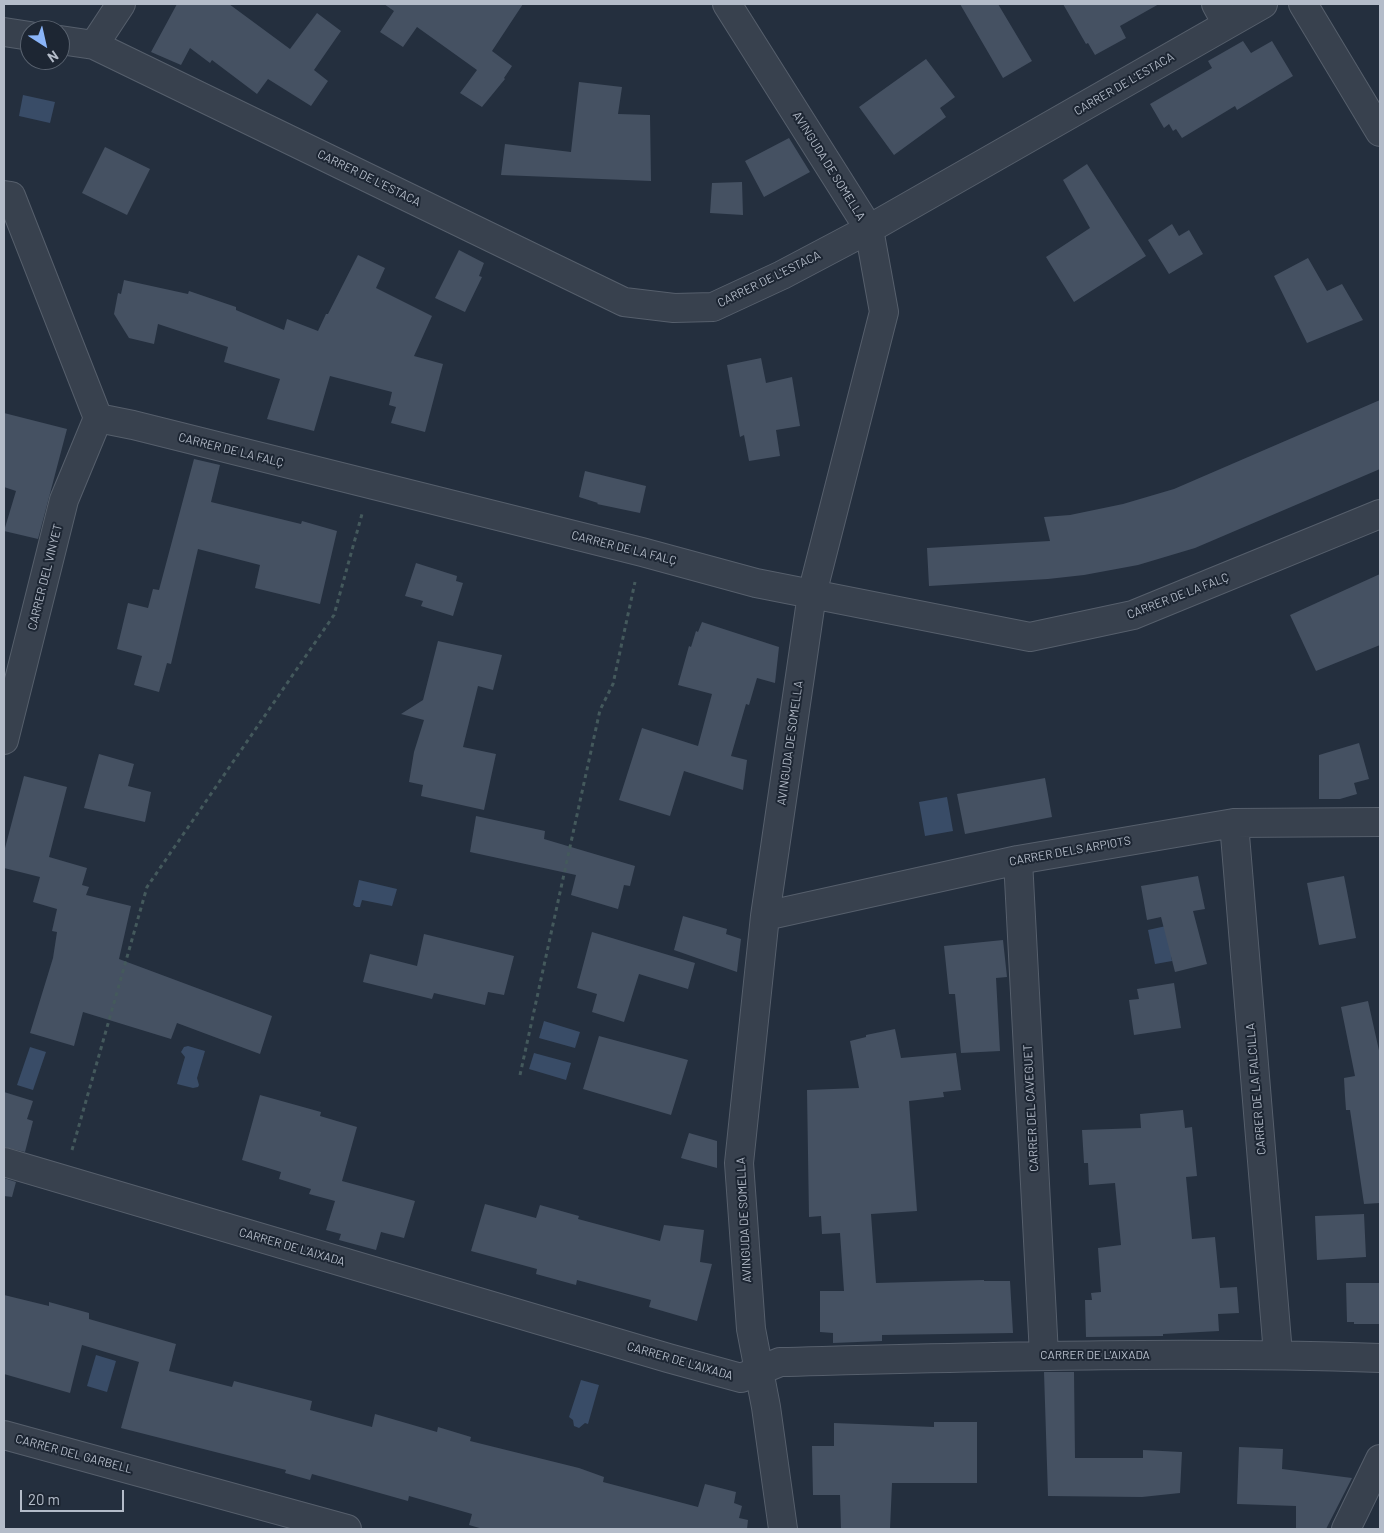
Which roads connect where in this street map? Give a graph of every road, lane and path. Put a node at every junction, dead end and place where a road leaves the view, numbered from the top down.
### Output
1 (121, 4) edge
2 (727, 4) edge
3 (1263, 4) edge
4 (1303, 4) edge
5 (1221, 14) edge
6 (4, 32) edge
7 (20, 34) edge
8 (70, 41) edge
9 (94, 45) junction
10 (1380, 132) edge
11 (4, 195) edge
12 (869, 229) junction
13 (98, 418) junction
14 (363, 511) dead end
15 (1380, 514) edge
16 (642, 552) junction
17 (812, 594) junction
18 (4, 740) edge
19 (1380, 822) edge
20 (1234, 823) junction
21 (1018, 860) junction
22 (765, 916) junction
23 (520, 1075) dead end
24 (70, 1156) dead end
25 (4, 1162) edge
26 (1278, 1354) junction
27 (1044, 1355) junction
28 (1380, 1358) edge
29 (759, 1370) junction
30 (4, 1435) edge
31 (1380, 1459) edge
32 (347, 1529) edge
33 (783, 1529) edge
34 (1346, 1529) edge

1 - 9 street
2 - 12 street, AVINGUDA DE SOMELLA
3 - 5 street, CARRER DE L'ESTACA
4 - 10 street
5 - 12 street, CARRER DE L'ESTACA
6 - 7 street
8 - 9 street, CARRER DE L'ESTACA
9 - 12 street, CARRER DE L'ESTACA
11 - 13 street
12 - 17 street, AVINGUDA DE SOMELLA
13 - 16 street, CARRER DE LA FALÇ
13 - 18 street, CARRER DEL VINYET
14 - 24 path
15 - 17 street, CARRER DE LA FALÇ
16 - 17 street, CARRER DE LA FALÇ
16 - 23 path
17 - 22 street, AVINGUDA DE SOMELLA
19 - 20 street, CARRER DELS ARPIOTS
20 - 21 street, CARRER DELS ARPIOTS
20 - 26 street, CARRER DE LA FALCILLA
21 - 22 street, CARRER DELS ARPIOTS
21 - 27 street, CARRER DEL CAVEGUET
22 - 29 street, AVINGUDA DE SOMELLA
25 - 29 street, CARRER DE L'AIXADA
26 - 27 street, CARRER DE L'AIXADA
26 - 28 street, CARRER DE L'AIXADA
27 - 29 street, CARRER DE L'AIXADA
29 - 33 street, AVINGUDA DE SOMELLA
30 - 32 street, CARRER DEL GARBELL
31 - 34 street

